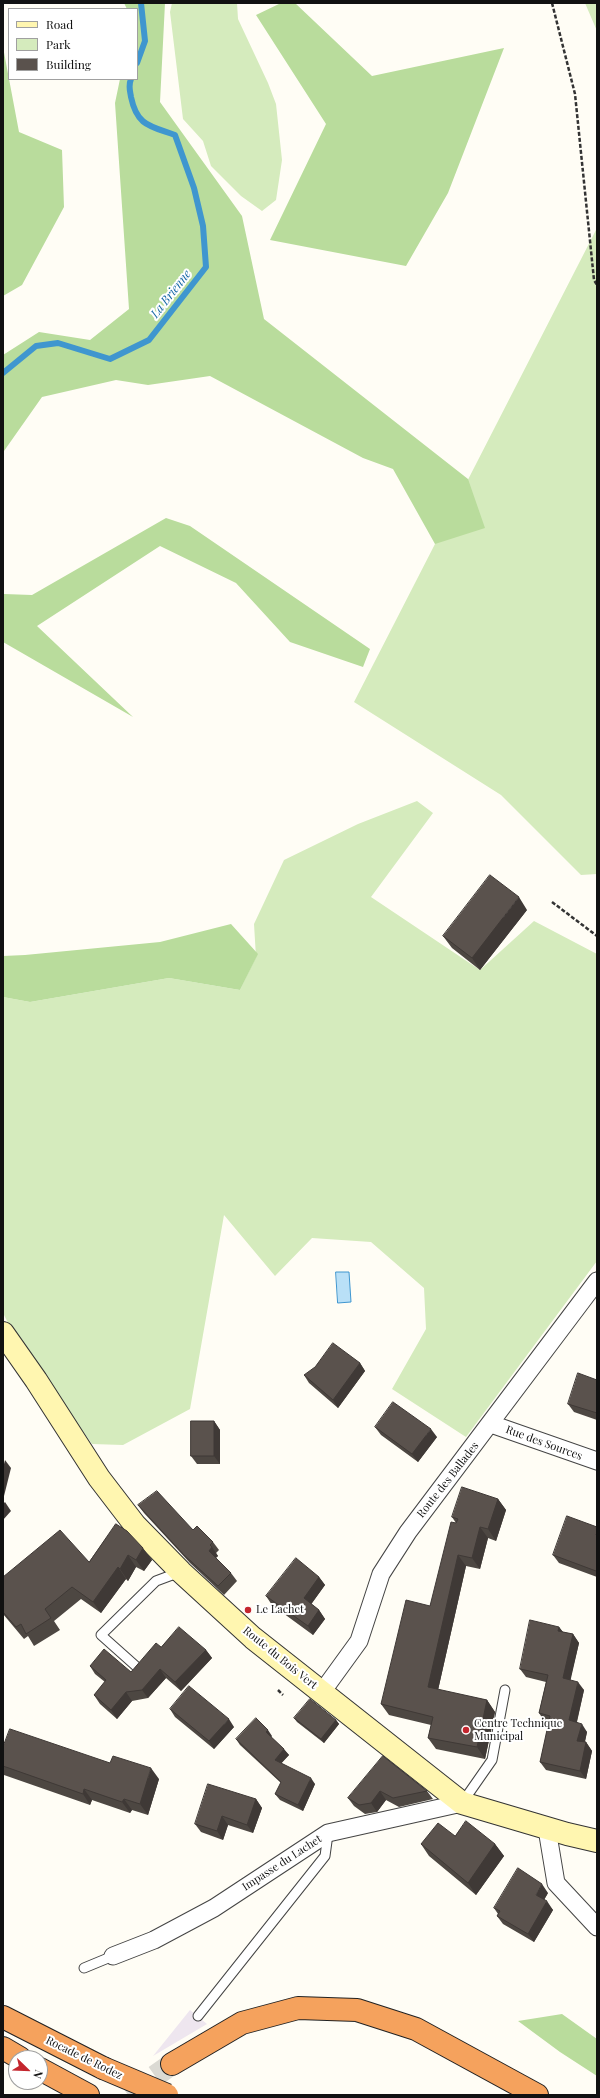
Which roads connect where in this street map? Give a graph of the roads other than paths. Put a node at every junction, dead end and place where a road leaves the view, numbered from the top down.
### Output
1 (597, 1281) edge
2 (3, 1333) edge
3 (491, 1424) junction
4 (597, 1461) edge
5 (181, 1572) junction
6 (138, 1668) edge
7 (505, 1690) dead end
8 (322, 1692) junction
9 (462, 1803) junction
10 (546, 1828) junction
11 (328, 1833) junction
12 (597, 1841) edge
13 (597, 1927) edge
14 (113, 1956) joint
15 (84, 1968) dead end
16 (198, 2016) dead end
17 (3, 2017) edge
18 (172, 2064) tunnel mouth
19 (48, 2073) edge
20 (83, 2093) edge
21 (167, 2095) edge
22 (537, 2095) edge

1 - 3 street, Route des Ballades
2 - 5 street, Route du Bois Vert
3 - 4 street, Rue des Sources
3 - 8 street, Route des Ballades
5 - 6 lane
5 - 8 street, Route du Bois Vert
7 - 9 lane
8 - 9 street, Route du Bois Vert
9 - 10 street, Route du Bois Vert
9 - 11 street, Impasse du Lachet
10 - 12 street, Route du Bois Vert
10 - 13 street
11 - 14 street, Impasse du Lachet
11 - 16 lane
14 - 15 lane
17 - 21 highway, Rocade de Rodez, bridge
18 - 22 highway
19 - 20 highway

